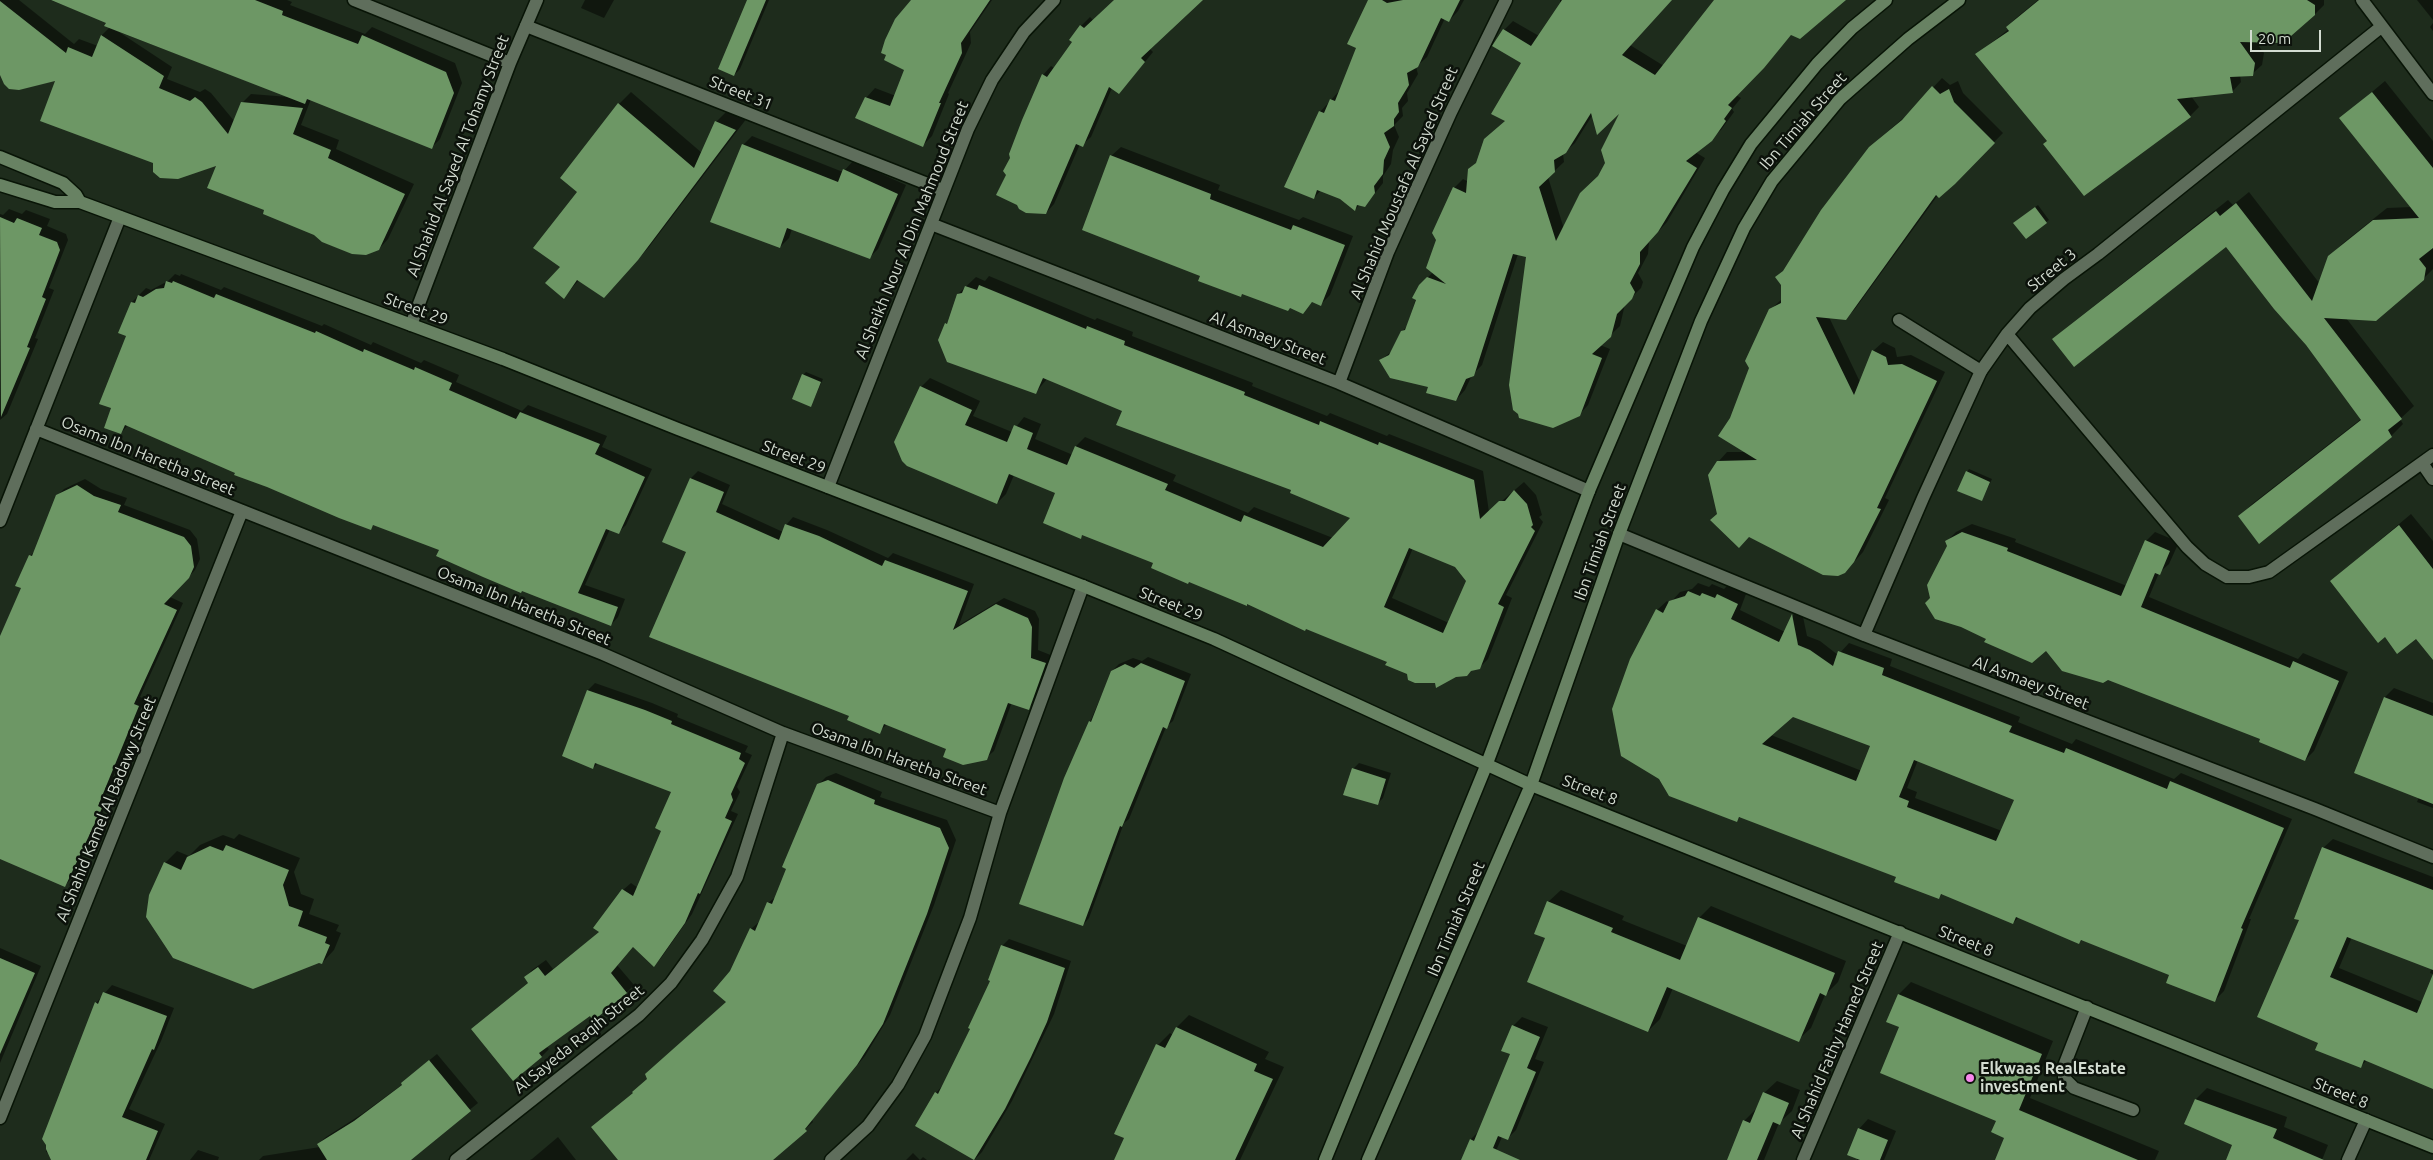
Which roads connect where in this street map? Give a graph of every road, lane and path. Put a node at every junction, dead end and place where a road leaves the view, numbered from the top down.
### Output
1 (354, 0) edge
2 (537, 0) edge
3 (1054, 0) edge
4 (1506, 0) edge
5 (1886, 0) edge
6 (1959, 0) edge
7 (2362, 0) edge
8 (526, 26) junction
9 (2381, 26) junction
10 (510, 63) junction
11 (2433, 94) edge
12 (0, 157) edge
13 (0, 185) edge
14 (943, 190) junction
15 (80, 202) junction
16 (120, 216) junction
17 (931, 224) junction
18 (1899, 320) dead end
19 (411, 325) junction
20 (2007, 334) junction
21 (1981, 371) junction
22 (1339, 383) junction
23 (36, 429) junction
24 (2433, 455) edge
25 (2422, 463) junction
26 (2433, 479) edge
27 (828, 487) junction
28 (1589, 490) junction
29 (242, 511) junction
30 (0, 521) edge
31 (1619, 534) junction
32 (1083, 586) junction
33 (1864, 635) junction
34 (783, 733) junction
35 (1486, 766) junction
36 (1531, 785) junction
37 (1000, 813) junction
38 (2433, 857) edge
39 (1900, 932) junction
40 (2087, 1007) junction
41 (2133, 1110) dead end
42 (0, 1118) edge
43 (2366, 1120) junction
44 (2433, 1147) edge
45 (456, 1160) edge
46 (831, 1160) edge
47 (1325, 1160) edge
48 (1368, 1160) edge
49 (1803, 1160) edge
50 (2348, 1160) edge

1 - 10 street
2 - 8 street, Al Shahid Al Sayed Al Tohamy Street
3 - 14 street, Al Sheikh Nour Al Din Mahmoud Street
4 - 22 street, Al Shahid Moustafa Al Sayed Street
5 - 28 street, Ibn Timiah Street
6 - 31 street, Ibn Timiah Street
7 - 9 street
8 - 10 street, Al Shahid Al Sayed Al Tohamy Street
8 - 14 street, Street 31
9 - 11 street
9 - 20 street, Street 3
10 - 19 street, Al Shahid Al Sayed Al Tohamy Street
12 - 15 street, Street 29
13 - 15 street, Street 29
14 - 17 street, Al Sheikh Nour Al Din Mahmoud Street
15 - 16 street, Street 29
16 - 19 street, Street 29
16 - 23 street
17 - 22 street, Al Asmaey Street
17 - 27 street, Al Sheikh Nour Al Din Mahmoud Street
18 - 21 street
19 - 27 street, Street 29
20 - 21 street, Street 3
20 - 25 street
21 - 33 street, Street 3
22 - 28 street, Al Asmaey Street
23 - 29 street, Osama Ibn Haretha Street
23 - 30 street
24 - 25 street
25 - 26 street
27 - 32 street, Street 29
28 - 35 street, Ibn Timiah Street
29 - 34 street, Osama Ibn Haretha Street
29 - 42 street, Al Shahid Kamel Al Badawy Street
31 - 33 street, Al Asmaey Street
31 - 36 street, Ibn Timiah Street
32 - 35 street, Street 29
32 - 37 street
33 - 38 street, Al Asmaey Street
34 - 37 street, Osama Ibn Haretha Street
34 - 45 street, Al Sayeda Raqih Street
35 - 36 street, Street 8
35 - 47 street, Ibn Timiah Street
36 - 39 street, Street 8
36 - 48 street, Ibn Timiah Street
37 - 46 street
39 - 40 street, Street 8
39 - 49 street, Al Shahid Fathy Hamed Street
40 - 41 street
40 - 43 street, Street 8
43 - 44 street, Street 8
43 - 50 street

